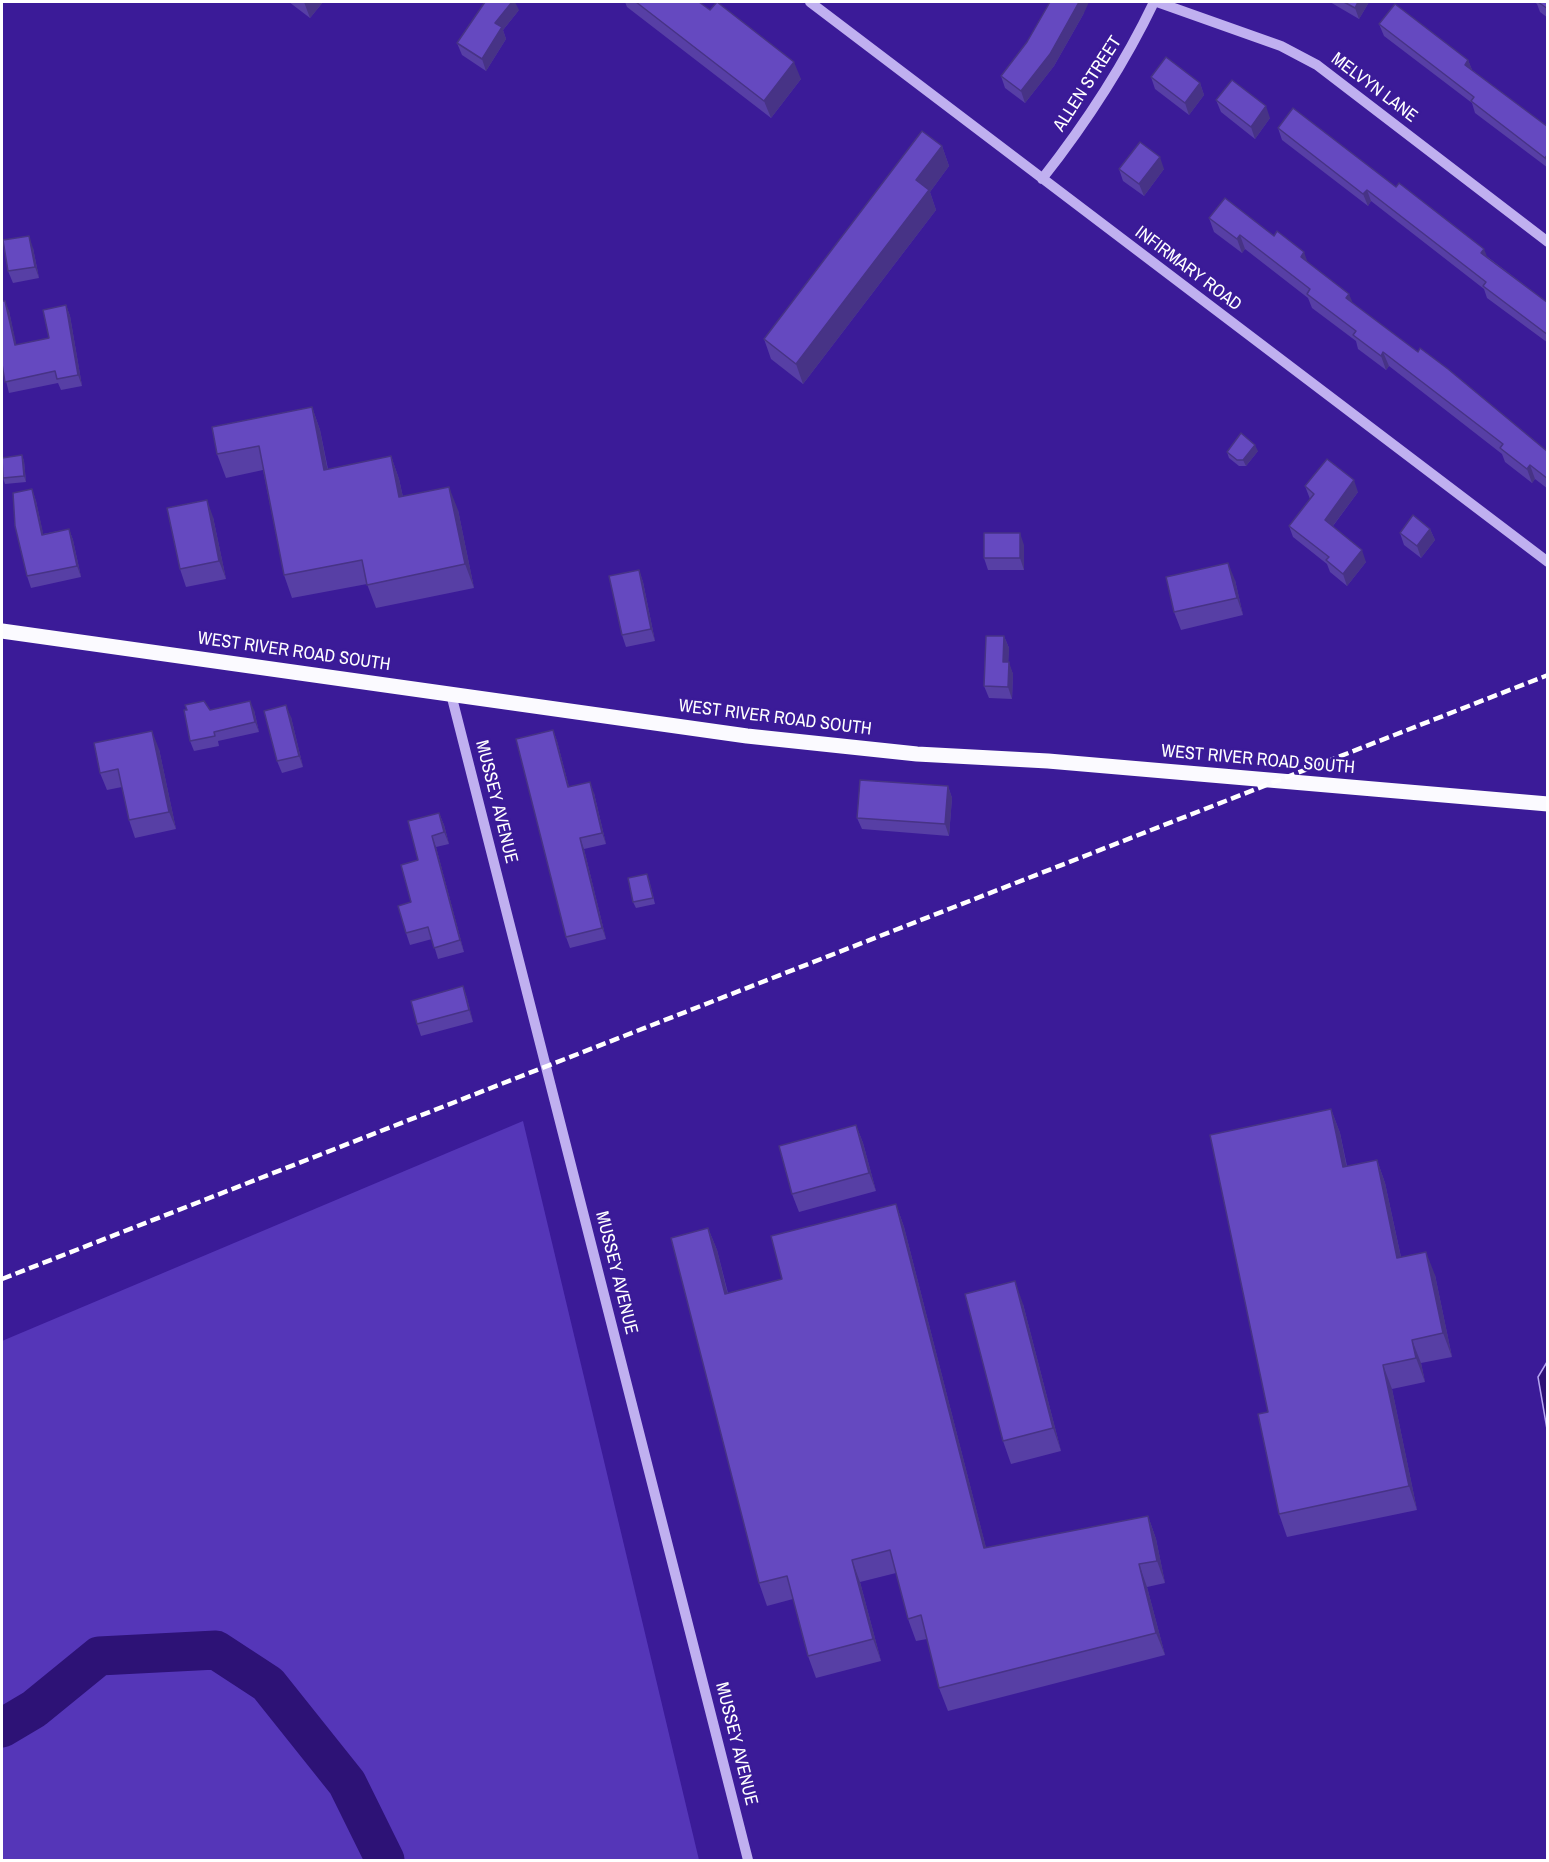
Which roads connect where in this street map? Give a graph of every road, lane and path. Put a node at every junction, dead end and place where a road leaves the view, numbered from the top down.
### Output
1 (810, 2) edge
2 (1155, 2) edge
3 (1042, 179) junction
4 (1548, 242) edge
5 (1548, 562) edge
6 (2, 631) edge
7 (451, 693) junction
8 (1548, 804) edge
9 (748, 1860) edge

1 - 3 street, INFIRMARY ROAD
2 - 3 street, ALLEN STREET
2 - 4 street, MELVYN LANE
3 - 5 street, INFIRMARY ROAD
6 - 7 main road, WEST RIVER ROAD SOUTH
7 - 8 main road, WEST RIVER ROAD SOUTH
7 - 9 street, MUSSEY AVENUE

